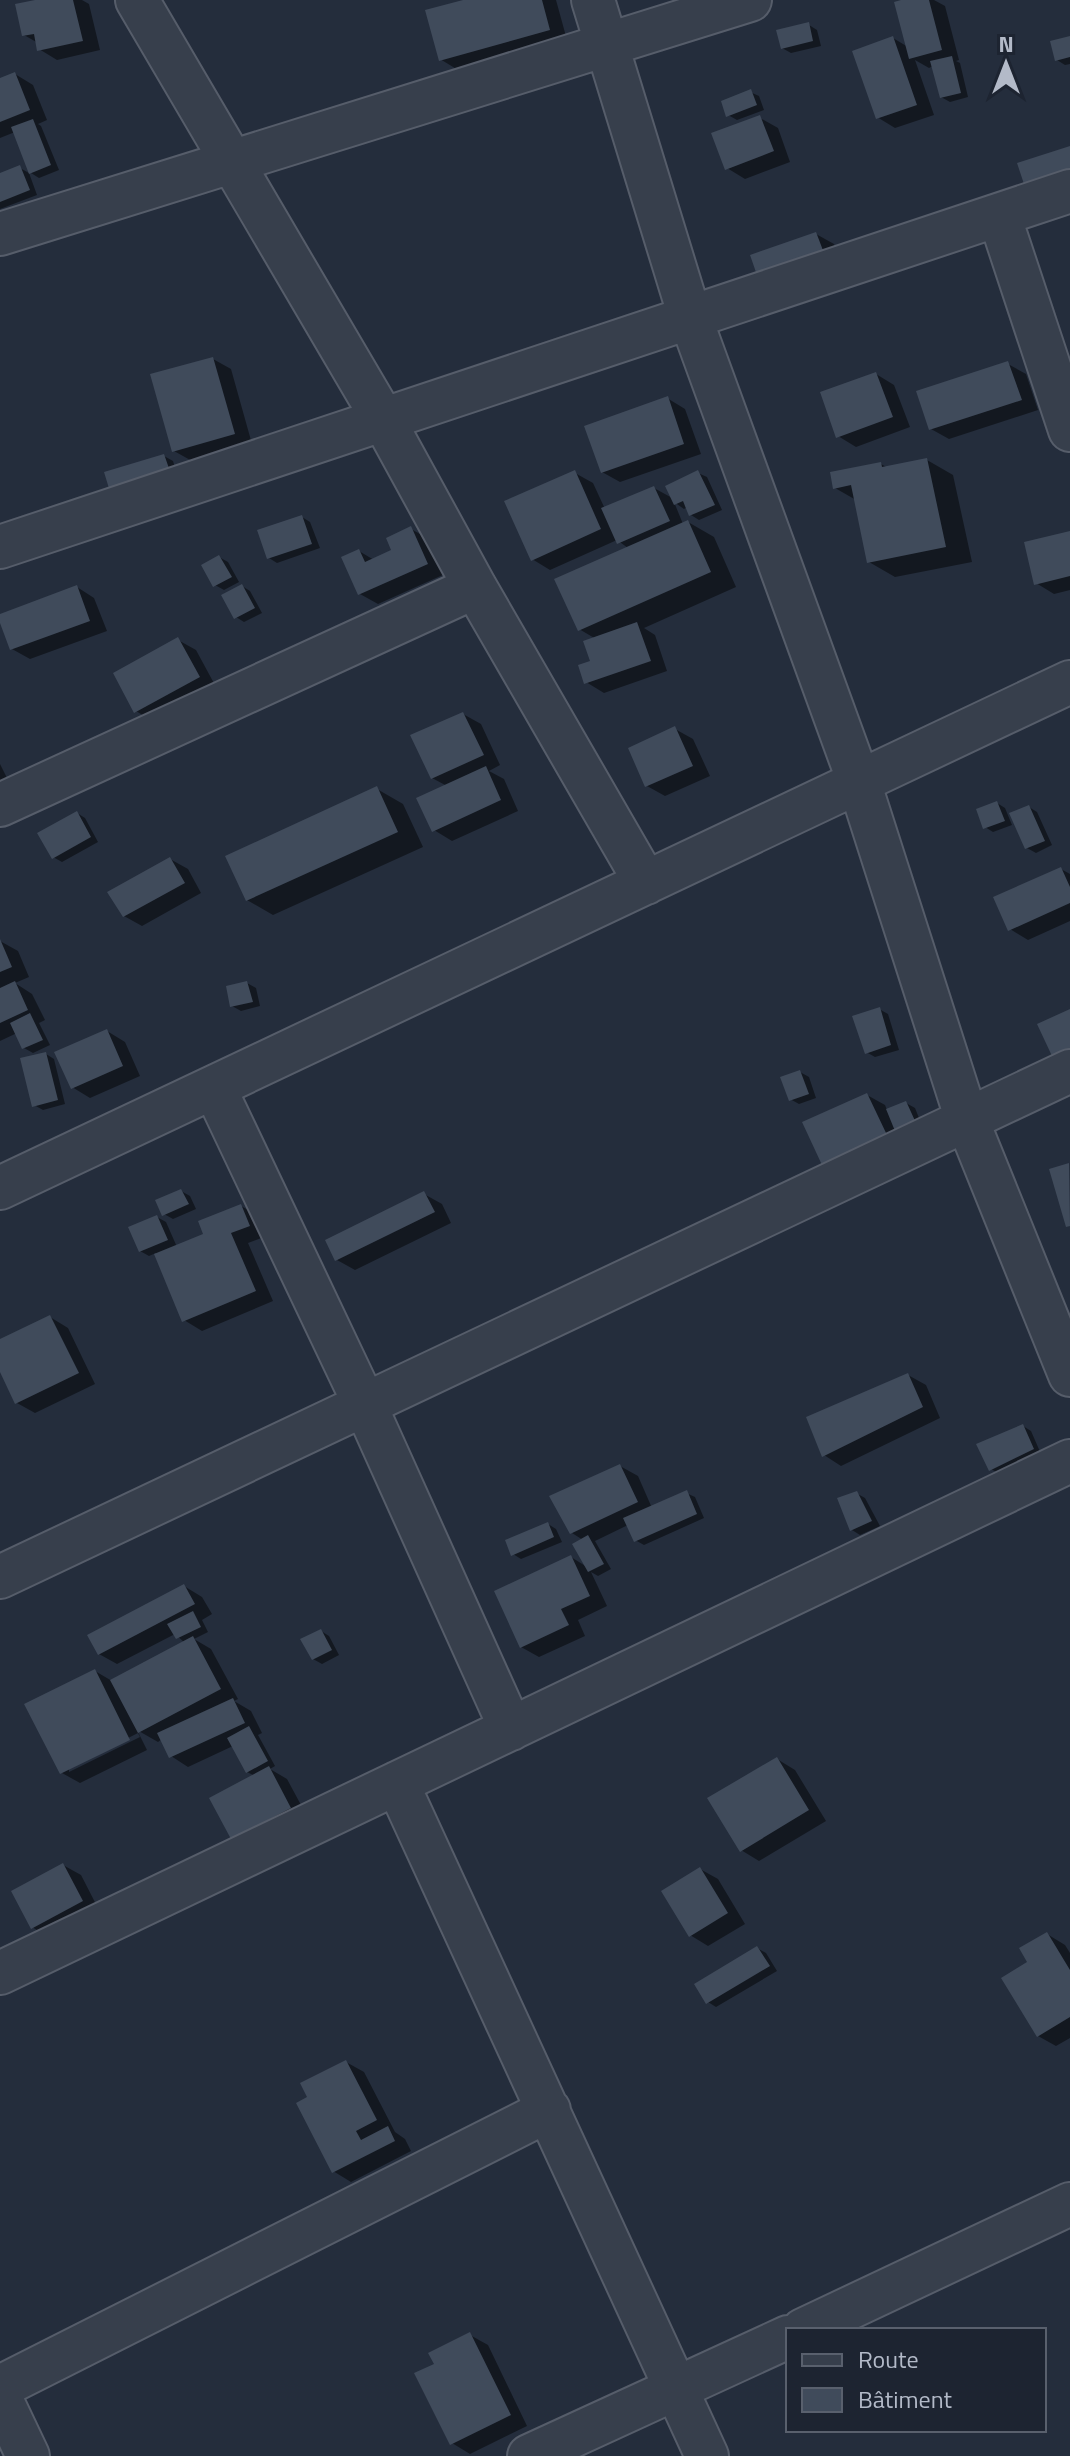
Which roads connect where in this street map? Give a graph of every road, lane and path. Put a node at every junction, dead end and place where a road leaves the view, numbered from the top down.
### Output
1 (137, 0) edge
2 (593, 0) edge
3 (750, 0) edge
4 (607, 45) junction
5 (230, 161) junction
6 (1070, 191) edge
7 (999, 215) junction
8 (0, 234) edge
9 (690, 317) junction
10 (383, 419) junction
11 (1070, 430) edge
12 (0, 547) edge
13 (475, 587) junction
14 (1070, 682) edge
15 (859, 782) junction
16 (0, 805) edge
17 (646, 883) junction
18 (1070, 1071) edge
19 (214, 1087) junction
20 (967, 1120) junction
21 (0, 1188) edge
22 (1070, 1375) edge
23 (365, 1405) junction
24 (1070, 1461) edge
25 (0, 1577) edge
26 (511, 1729) junction
27 (397, 1783) junction
28 (1, 1971) edge
29 (549, 2110) junction
30 (1070, 2204) edge
31 (807, 2328) edge
32 (786, 2338) edge
33 (0, 2387) edge
34 (676, 2390) junction
35 (0, 2397) edge
36 (28, 2456) edge
37 (529, 2456) edge
38 (707, 2456) edge

1 - 5 street
2 - 4 street
3 - 4 street
4 - 5 street
4 - 9 street
5 - 8 street
5 - 10 street
6 - 7 street
7 - 9 street
7 - 11 street
9 - 10 street
9 - 15 street
10 - 12 street
10 - 13 street
13 - 16 street
13 - 17 street
14 - 15 street
15 - 17 street
15 - 20 street
17 - 19 street
18 - 20 street
19 - 21 street
19 - 23 street
20 - 22 street
20 - 23 street
23 - 25 street
23 - 26 street
24 - 26 street
26 - 27 street
27 - 28 street
27 - 29 street
29 - 33 street
29 - 34 street
30 - 31 street
32 - 34 street
34 - 37 street
34 - 38 street
35 - 36 street

